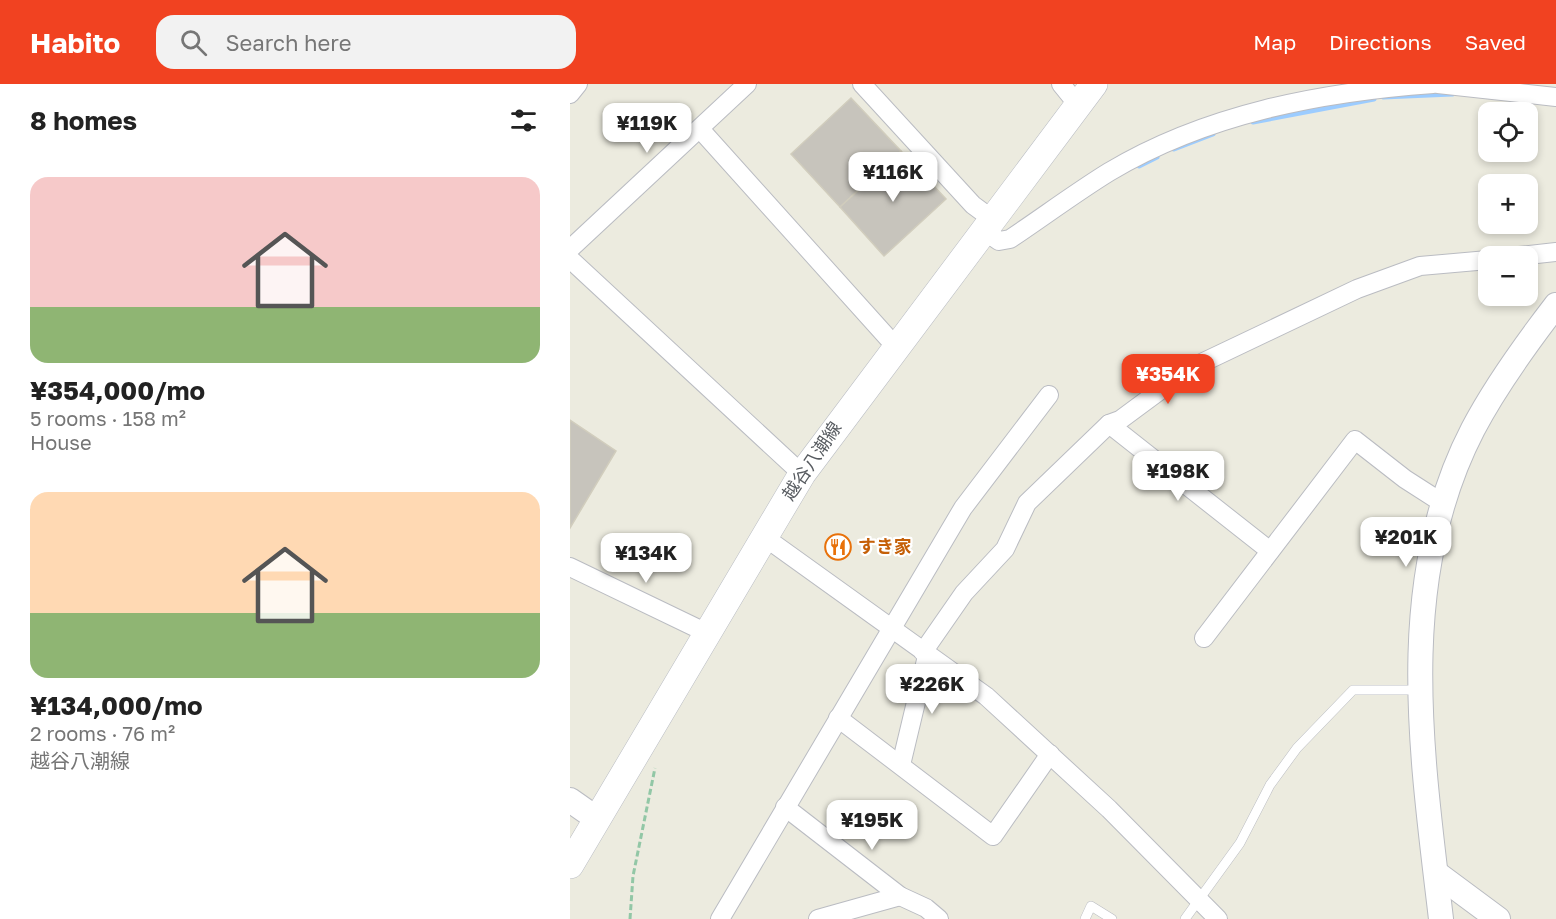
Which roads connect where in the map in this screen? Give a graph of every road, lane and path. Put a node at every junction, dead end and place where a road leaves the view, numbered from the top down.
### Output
1 (578, 84) edge
2 (862, 84) edge
3 (1061, 84) edge
4 (1433, 84) edge
5 (1438, 84) edge
6 (741, 86) edge
7 (570, 94) edge
8 (1086, 94) edge
9 (1556, 97) edge
10 (700, 129) junction
11 (988, 224) junction
12 (570, 249) edge
13 (1556, 252) edge
14 (1538, 254) edge
15 (570, 259) edge
16 (1478, 261) edge
17 (1556, 305) edge
18 (896, 346) junction
19 (1049, 395) dead end
20 (1109, 424) junction
21 (802, 474) junction
22 (1444, 504) junction
23 (763, 536) junction
24 (1270, 551) junction
25 (570, 567) edge
26 (890, 628) junction
27 (707, 633) junction
28 (1204, 638) dead end
29 (925, 654) junction
30 (1420, 690) junction
31 (838, 718) junction
32 (648, 736) junction
33 (1050, 754) junction
34 (901, 765) junction
35 (570, 800) edge
36 (785, 807) junction
37 (597, 819) junction
38 (570, 865) edge
39 (1436, 873) junction
40 (900, 896) junction
41 (1200, 901) junction
42 (630, 919) edge
43 (720, 919) edge
44 (818, 919) edge
45 (939, 919) edge
46 (1084, 919) edge
47 (1112, 919) edge
48 (1185, 919) edge
49 (1218, 919) edge
50 (1441, 919) edge
51 (1498, 919) edge

1 - 7 street
2 - 11 street
3 - 8 street
4 - 11 street
5 - 9 street
6 - 10 street
8 - 11 main road, 越谷八潮線
10 - 12 street
10 - 18 street
11 - 18 main road, 越谷八潮線
13 - 14 street
15 - 21 street
16 - 20 street
17 - 22 street
18 - 21 main road, 越谷八潮線
19 - 26 street
20 - 24 street
20 - 29 street
21 - 23 main road, 越谷八潮線
22 - 24 street
22 - 30 street
23 - 26 street
23 - 27 main road, 越谷八潮線
24 - 28 street
25 - 27 street
26 - 29 street
26 - 31 street
27 - 32 main road, 越谷八潮線
29 - 33 street
29 - 34 street
30 - 39 street
30 - 41 lane
31 - 34 street
31 - 36 street
32 - 37 main road, 越谷八潮線
32 - 42 path
33 - 34 street
33 - 41 street
35 - 37 street
36 - 40 street
36 - 43 street
37 - 38 main road, 越谷八潮線
39 - 50 street
39 - 51 street
40 - 44 street
40 - 45 street
41 - 48 lane
41 - 49 street
46 - 47 lane

